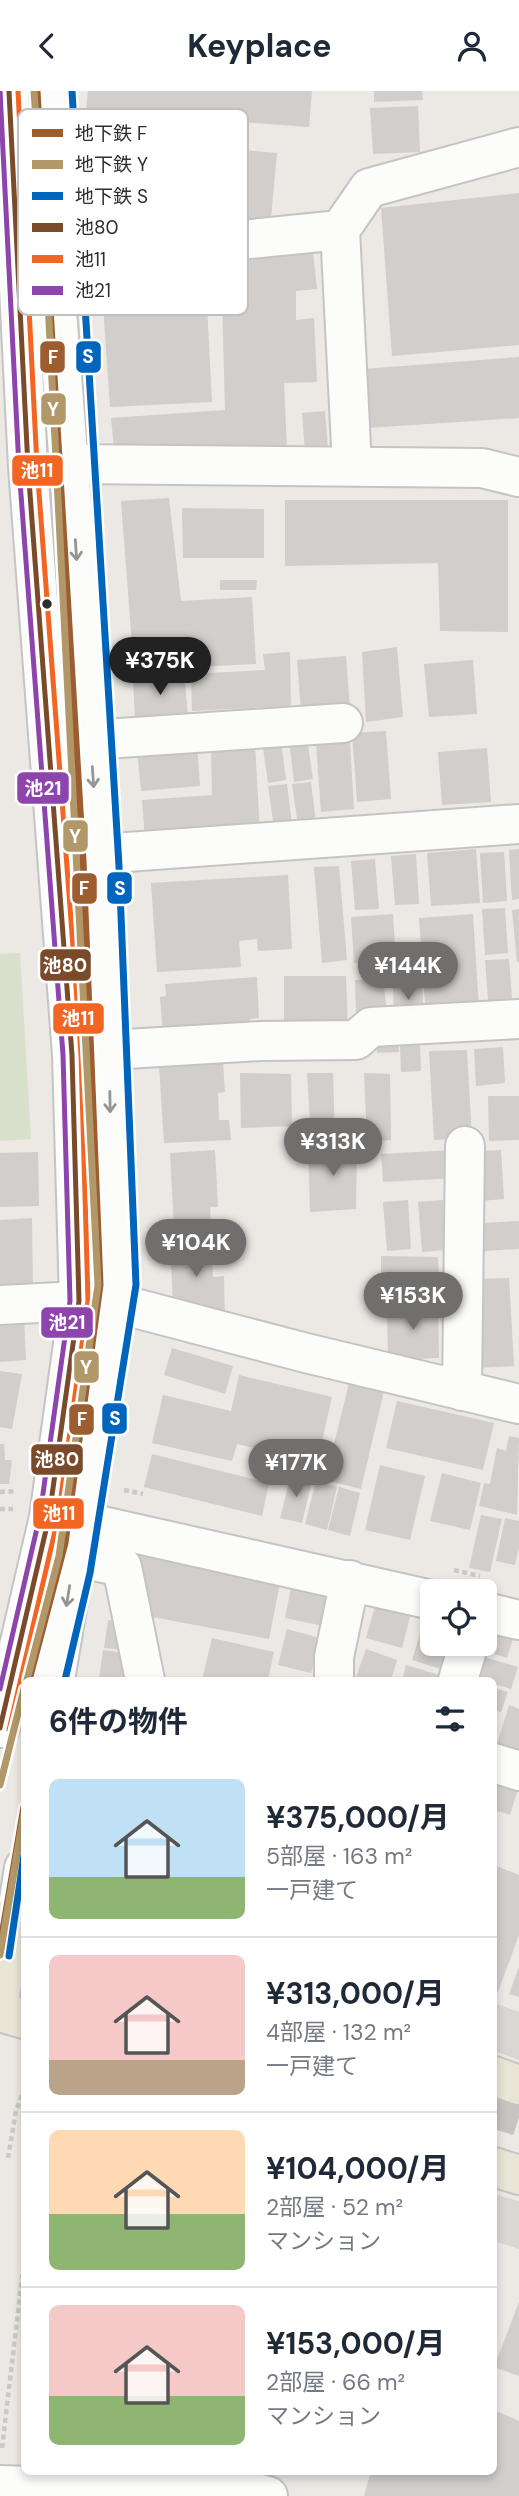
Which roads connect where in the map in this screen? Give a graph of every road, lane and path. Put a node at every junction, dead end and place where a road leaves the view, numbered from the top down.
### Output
1 (9, 91) edge
2 (52, 91) edge
3 (52, 109) edge
4 (519, 148) edge
5 (340, 230) junction
6 (248, 239) edge
7 (57, 315) edge
8 (11, 340) edge
9 (69, 464) junction
10 (352, 465) junction
11 (519, 477) edge
12 (343, 723) dead end
13 (90, 740) junction
14 (519, 824) edge
15 (99, 854) junction
16 (519, 1019) edge
17 (109, 1049) junction
18 (465, 1146) dead end
19 (95, 1301) junction
20 (0, 1305) edge
21 (462, 1391) junction
22 (519, 1404) edge
23 (21, 1491) dead end
24 (0, 1492) edge
25 (18, 1508) dead end
26 (0, 1509) edge
27 (78, 1539) junction
28 (351, 1580) junction
29 (420, 1596) edge
30 (497, 1615) edge
31 (519, 1620) edge
32 (465, 1656) edge
33 (55, 1677) edge
34 (144, 1677) edge
35 (334, 1677) edge
36 (459, 1677) edge
37 (0, 1728) edge
38 (497, 1764) edge
39 (519, 1771) edge
40 (21, 1881) edge
41 (14, 1912) edge
42 (0, 1995) edge
43 (0, 2012) edge
44 (21, 2018) edge
45 (497, 2077) edge
46 (519, 2085) edge
47 (21, 2097) edge
48 (8, 2158) dead end
49 (497, 2168) edge
50 (519, 2175) edge
51 (21, 2288) edge
52 (1, 2467) edge
53 (265, 2475) edge
54 (55, 2491) edge
55 (268, 2496) edge

1 - 8 street
2 - 3 street
4 - 5 street
5 - 6 street
5 - 10 street
7 - 9 street
8 - 19 street
9 - 10 street
9 -> 13 street
10 - 11 street
12 - 13 street
13 -> 15 street
14 - 15 street
15 - 17 street
16 - 17 street
17 -> 19 street
18 - 21 street
19 - 20 street
19 - 21 street
19 - 27 street
19 - 37 street
21 - 22 street
23 - 24 path
25 - 26 path
27 - 28 street
27 -> 33 street
27 - 34 street
28 - 29 street
28 - 35 street
30 - 31 street
32 - 36 street
38 - 39 street
40 - 41 street
41 - 42 main road
43 - 44 main road
45 - 46 main road
47 - 48 path
49 - 50 main road
51 - 52 path
52 - 54 street
53 - 55 street
54 - 55 street

